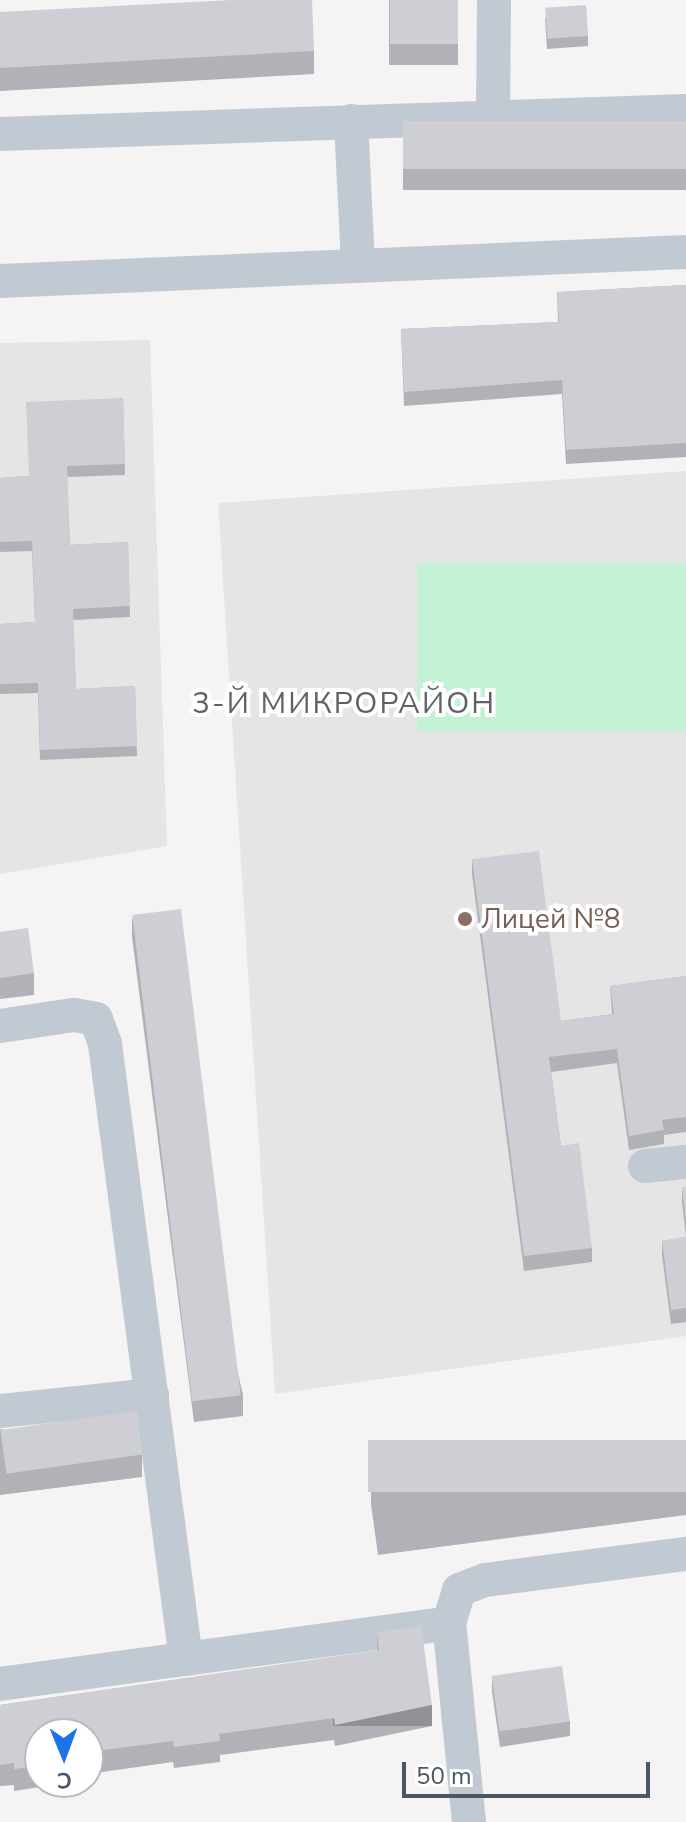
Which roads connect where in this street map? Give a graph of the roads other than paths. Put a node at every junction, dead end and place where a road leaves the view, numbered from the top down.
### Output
1 (494, 0) edge
2 (686, 111) edge
3 (493, 118) junction
4 (351, 121) junction
5 (0, 134) edge
6 (686, 252) edge
7 (358, 266) junction
8 (0, 281) edge
9 (0, 1026) edge
10 (686, 1162) edge
11 (645, 1166) dead end
12 (152, 1395) junction
13 (0, 1411) edge
14 (686, 1554) edge
15 (449, 1623) junction
16 (186, 1659) junction
17 (0, 1684) edge
18 (469, 1822) edge

1 - 3 lane
2 - 3 lane
3 - 4 lane
4 - 5 lane
4 - 7 lane
6 - 7 lane
7 - 8 lane
9 - 12 lane
10 - 11 lane
12 - 13 lane
12 - 16 lane
14 - 15 lane
15 - 16 lane
15 - 18 lane
16 - 17 lane

